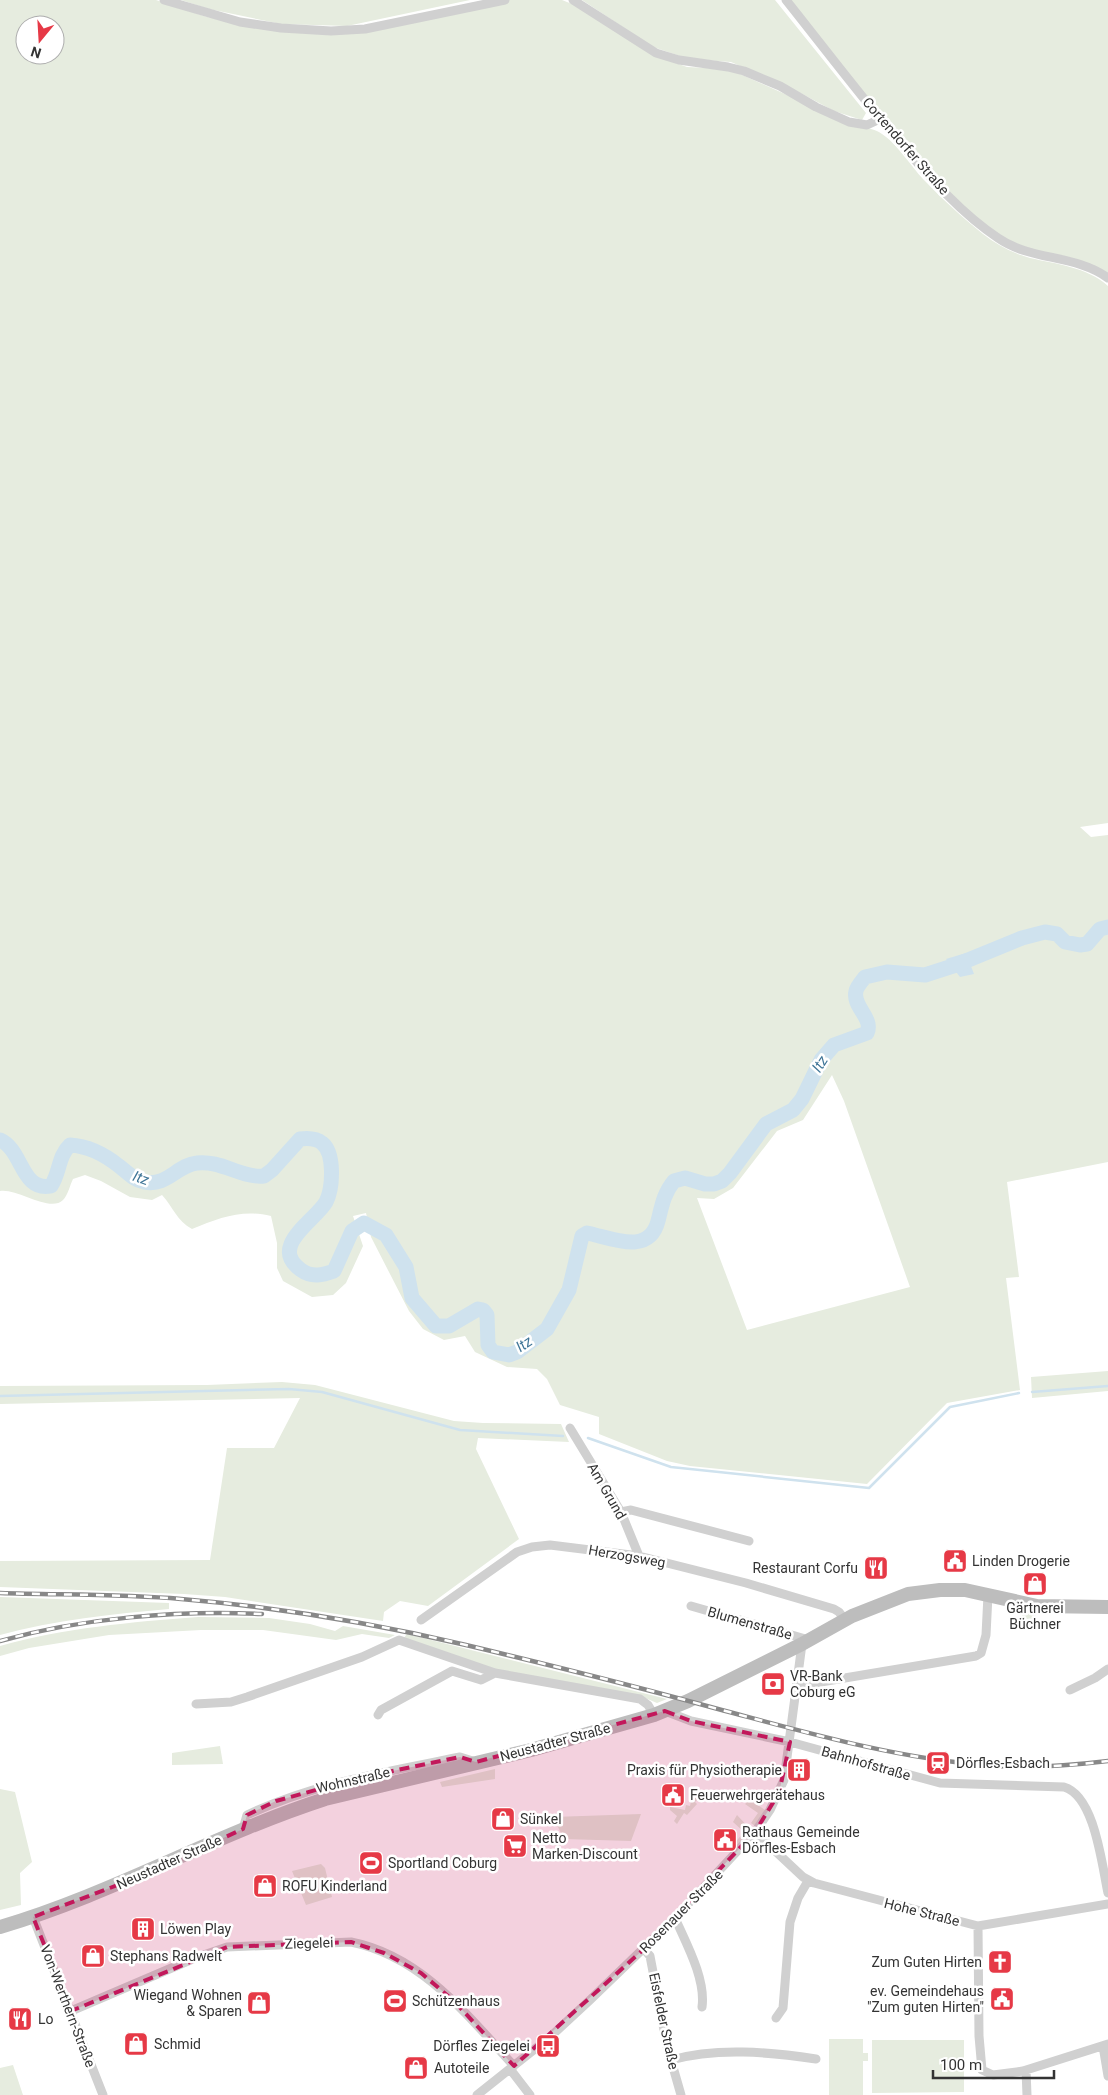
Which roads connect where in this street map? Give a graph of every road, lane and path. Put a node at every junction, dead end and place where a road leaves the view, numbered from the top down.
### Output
1 (164, 0) edge
2 (505, 0) edge
3 (573, 0) edge
4 (786, 0) edge
5 (880, 119) junction
6 (1108, 278) edge
7 (570, 1428) dead end
8 (621, 1512) junction
9 (749, 1541) dead end
10 (640, 1556) junction
11 (988, 1595) junction
12 (691, 1606) dead end
13 (1108, 1607) edge
14 (420, 1620) dead end
15 (845, 1620) junction
16 (806, 1642) junction
17 (1108, 1669) edge
18 (495, 1673) junction
19 (797, 1686) junction
20 (1070, 1690) dead end
21 (196, 1704) dead end
22 (660, 1713) junction
23 (378, 1715) dead end
24 (790, 1742) junction
25 (755, 1832) junction
26 (808, 1880) junction
27 (1108, 1893) edge
28 (1108, 1904) edge
29 (33, 1917) junction
30 (676, 1918) junction
31 (978, 1926) junction
32 (0, 1927) edge
33 (644, 1949) junction
34 (702, 2007) dead end
35 (71, 2011) junction
36 (776, 2018) dead end
37 (1105, 2045) edge
38 (671, 2060) junction
39 (816, 2060) dead end
40 (512, 2067) junction
41 (1026, 2070) junction
42 (1108, 2076) edge
43 (103, 2095) edge
44 (477, 2095) edge
45 (530, 2095) edge
46 (681, 2095) edge
47 (1028, 2095) edge

1 - 2 street
3 - 5 street
4 - 5 street, Cortendorfer Straße
5 - 6 street, Cortendorfer Straße
7 - 8 street, Am Grund
8 - 9 street
8 - 10 street, Am Grund
10 - 14 street, Herzogsweg
10 - 15 street, Herzogsweg
11 - 13 street, Neustadter Straße
11 - 15 street, Neustadter Straße
11 - 19 street
12 - 16 street, Blumenstraße
15 - 16 street, Neustadter Straße
16 - 19 street, Rosenauer Straße
16 - 22 street, Neustadter Straße
17 - 20 street
18 - 21 street
18 - 22 street, Bahnhofstraße
18 - 23 street
19 - 24 street, Rosenauer Straße
22 - 24 street, Bahnhofstraße
22 - 29 street, Neustadter Straße
24 - 25 street, Rosenauer Straße
24 - 27 street, Bahnhofstraße
25 - 26 street, Hohe Straße
25 - 30 street, Rosenauer Straße
26 - 31 street, Hohe Straße
26 - 36 street
28 - 31 street, Hohe Straße
29 - 32 street, Neustadter Straße
29 - 35 street, Von-Werthern-Straße
30 - 33 street, Rosenauer Straße
30 - 34 street
31 - 41 street
33 - 38 street, Eisfelder Straße
33 - 40 street, Rosenauer Straße
35 - 40 street, Ziegelei
35 - 43 street, Von-Werthern-Straße
37 - 41 street
37 - 42 street
38 - 39 street
38 - 46 street, Eisfelder Straße
40 - 44 street, Rosenauer Straße
40 - 45 street, Ziegelei
41 - 47 street

